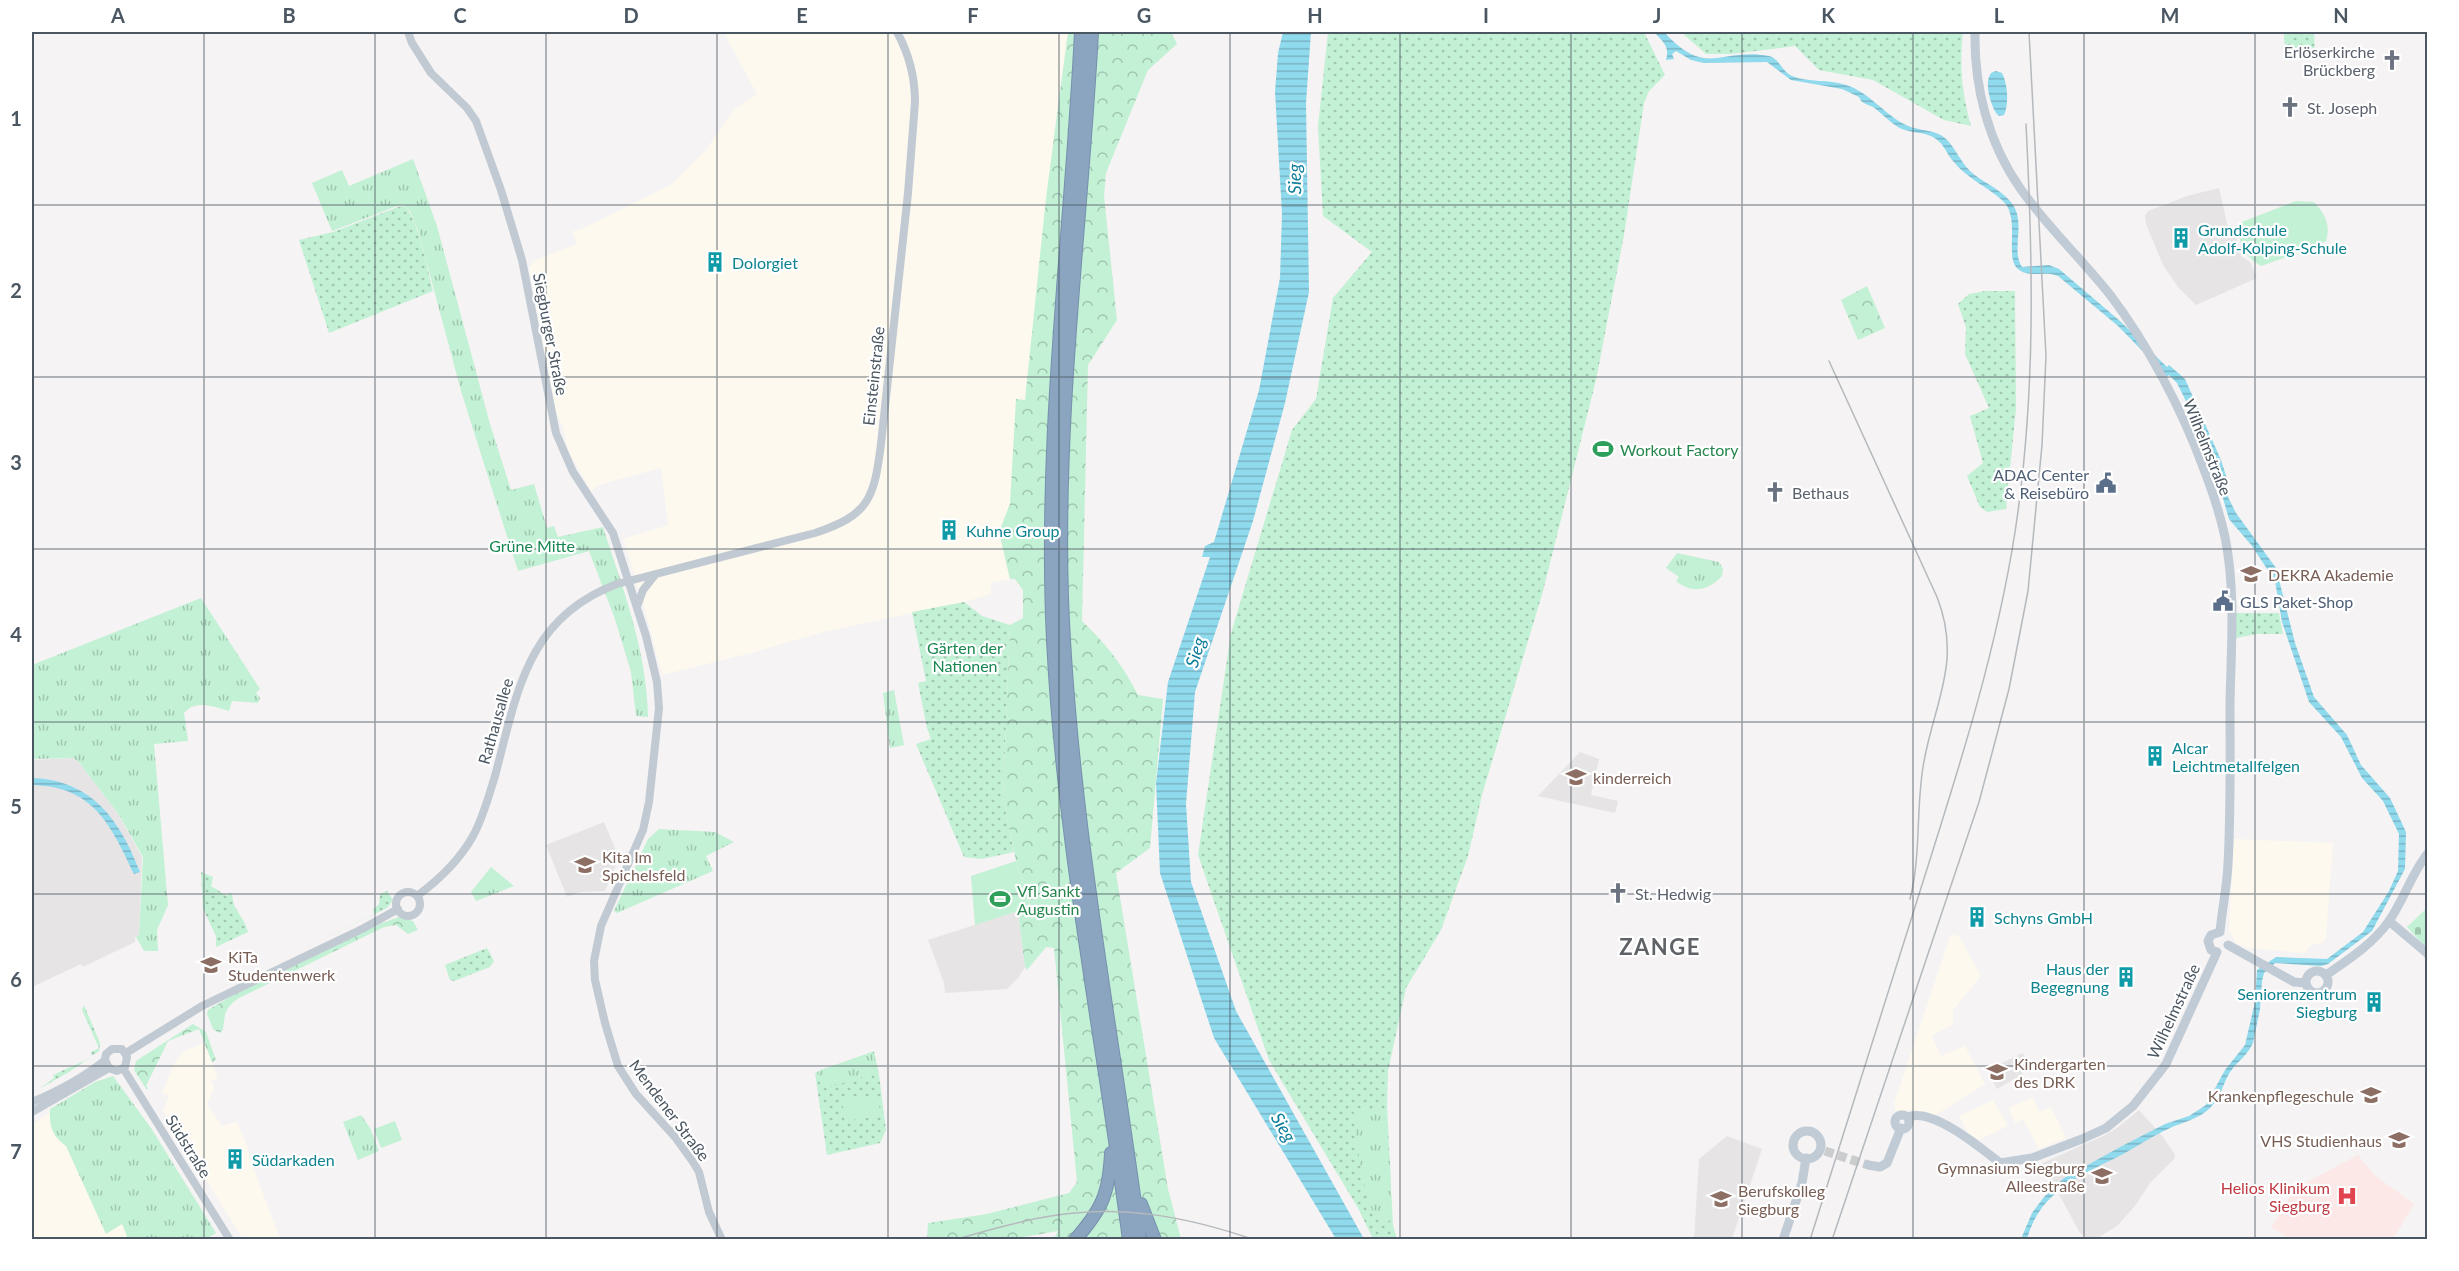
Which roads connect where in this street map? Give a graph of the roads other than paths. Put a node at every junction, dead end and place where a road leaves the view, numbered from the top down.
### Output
1 (408, 32) edge
2 (897, 32) edge
3 (1090, 32) edge
4 (1975, 32) edge
5 (658, 573) junction
6 (628, 580) junction
7 (637, 605) junction
8 (2427, 853) edge
9 (417, 896) junction
10 (398, 909) junction
11 (2389, 921) junction
12 (2220, 932) junction
13 (2228, 945) junction
14 (2217, 952) junction
15 (2427, 954) edge
16 (2326, 975) junction
17 (2306, 983) junction
18 (126, 1053) junction
19 (107, 1064) junction
20 (123, 1068) junction
21 (32, 1102) edge
22 (32, 1112) edge
23 (1112, 1125) junction
24 (1806, 1158) junction
25 (1130, 1162) junction
26 (1868, 1165) tunnel mouth
27 (230, 1239) edge
28 (720, 1239) edge
29 (1075, 1239) edge
30 (1129, 1239) edge
31 (1140, 1239) edge
32 (1155, 1239) edge
33 (1783, 1239) edge

1 - 6 street, Siegburger Straße
2 - 5 street, Einsteinstraße
3 - 23 highway
3 - 25 highway
4 - 12 main road, Wilhelmstraße
5 - 6 street, Einsteinstraße
5 - 7 street
6 - 7 street, Mendener Straße
6 - 9 street, Rathausallee
7 - 28 street, Mendener Straße
8 - 11 main road
9 - 10 street
9 - 10 street
10 - 18 street
11 - 15 main road
11 - 16 main road
12 - 13 main road
12 - 14 main road
13 - 14 main road
13 - 17 main road
14 - 26 main road, Wilhelmstraße
16 - 17 main road
16 - 17 main road
18 - 19 street
18 - 20 street
19 - 20 street
19 - 21 street
19 - 22 street
20 - 27 street, Südstraße
23 - 29 highway
23 - 30 highway
24 - 24 main road
24 - 33 main road
25 - 31 highway
25 - 32 highway

